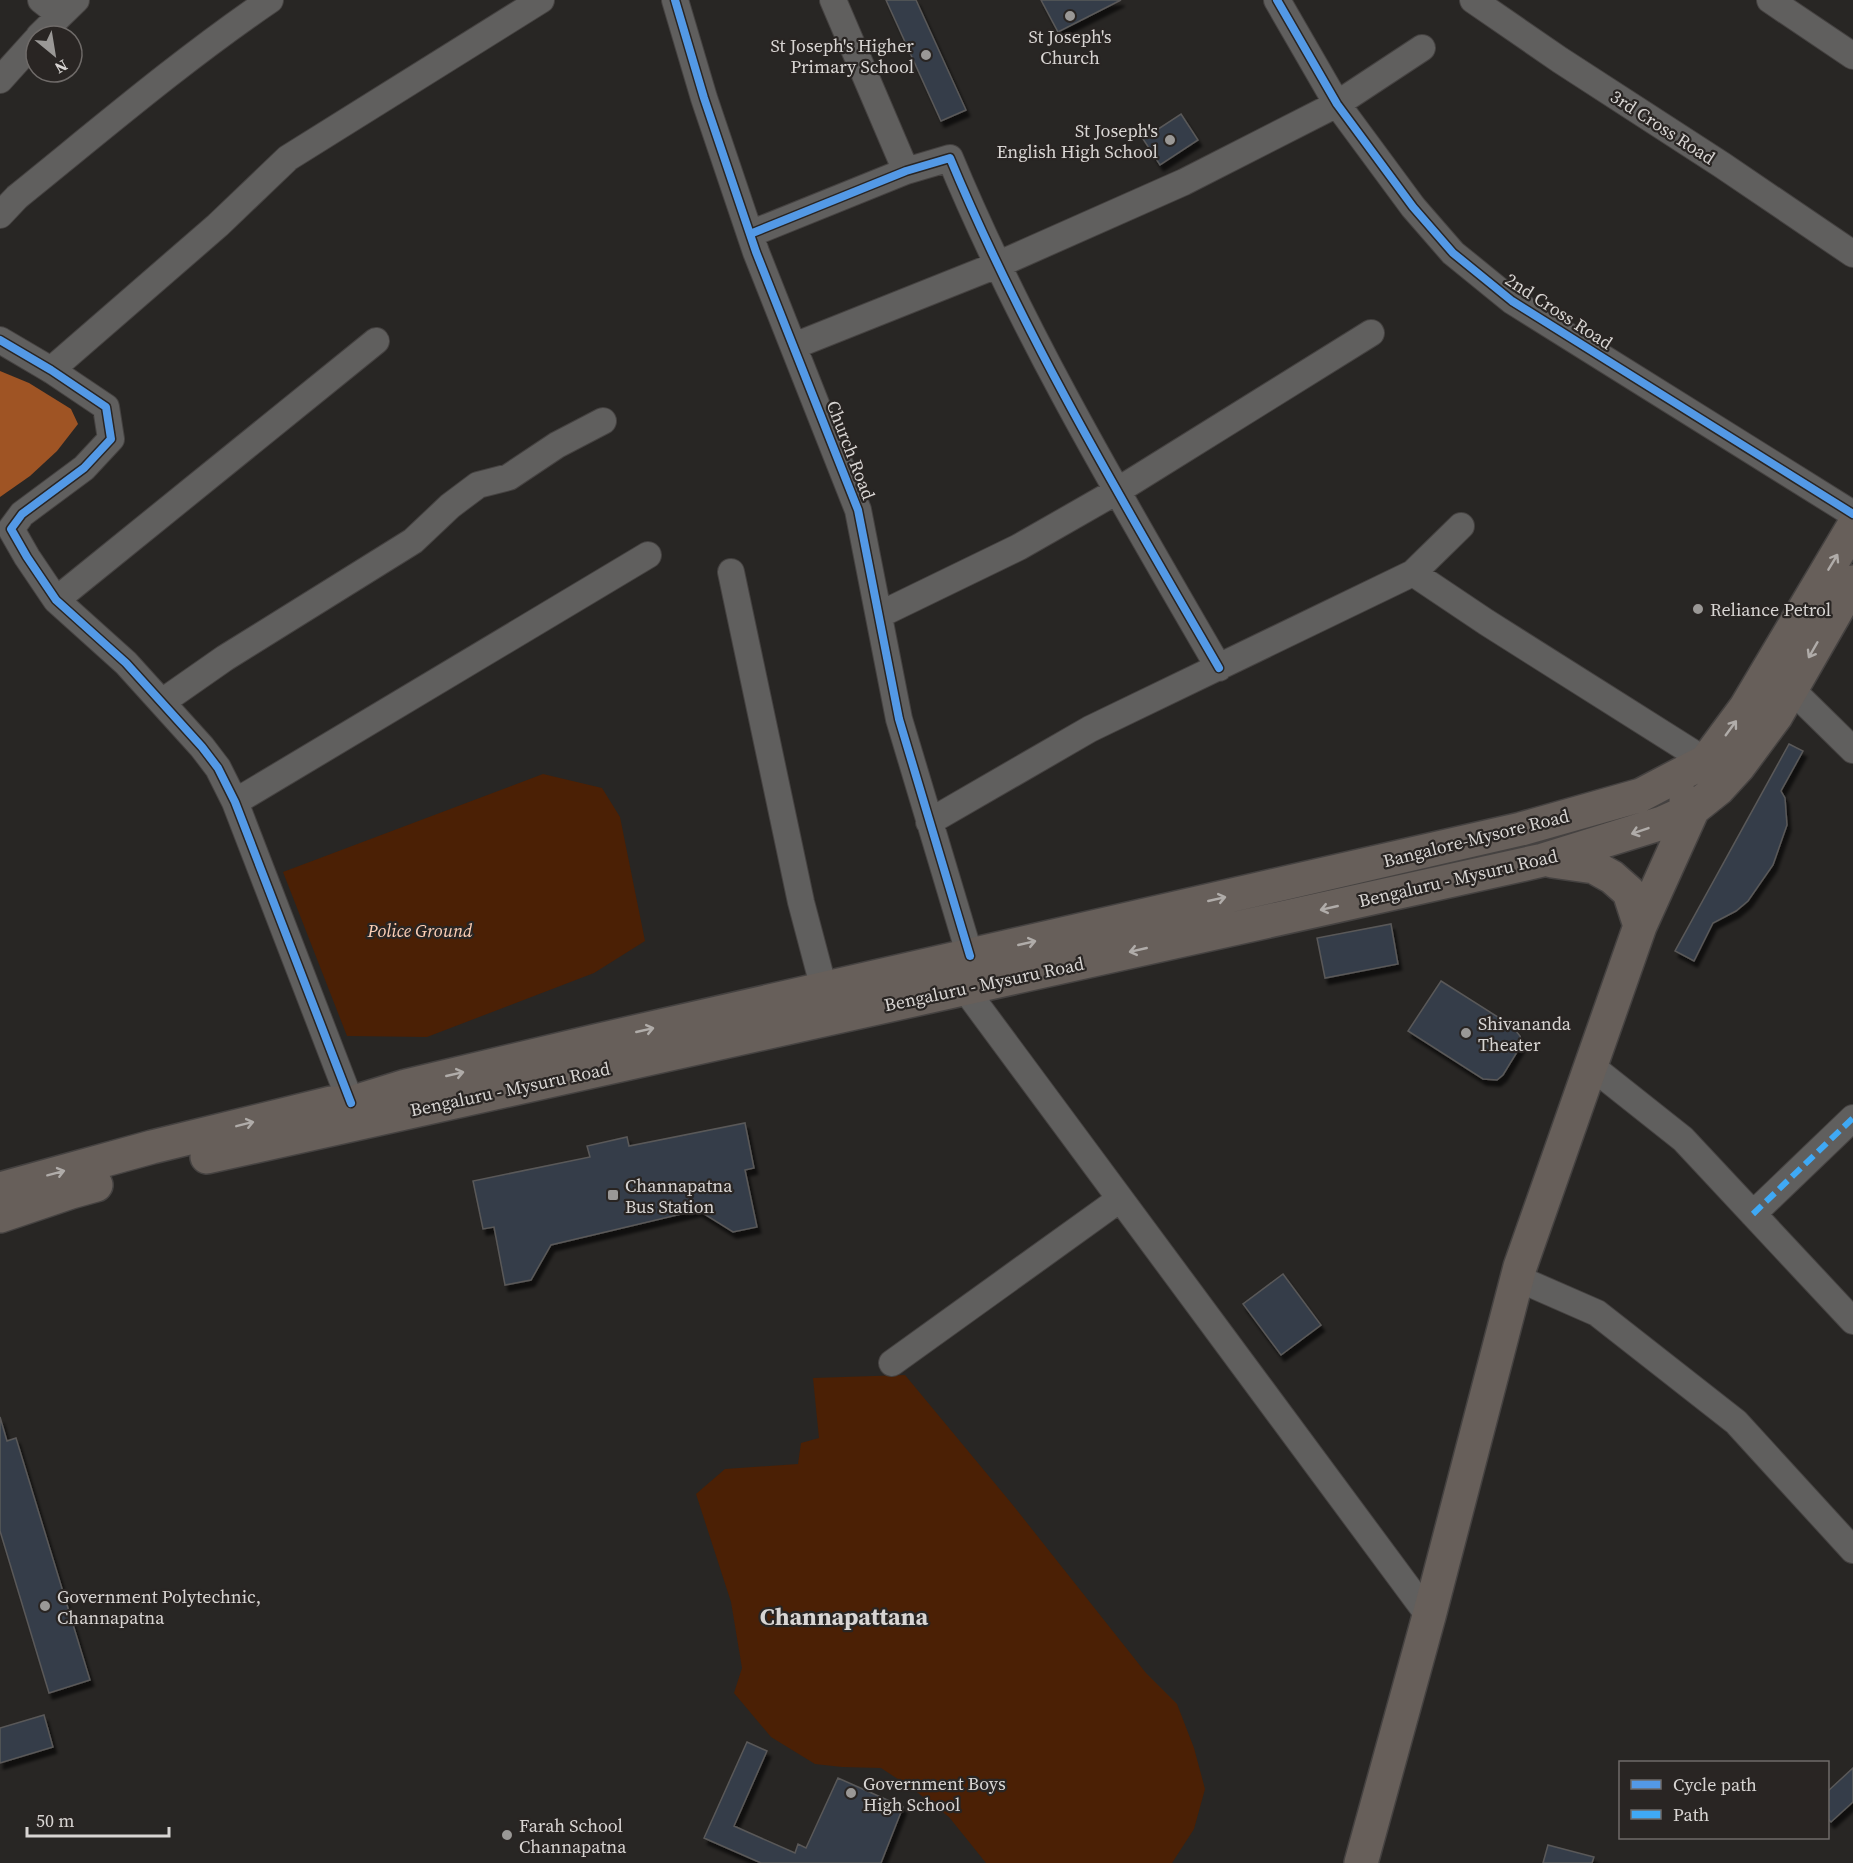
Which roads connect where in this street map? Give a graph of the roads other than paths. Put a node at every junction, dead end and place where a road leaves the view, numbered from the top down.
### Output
1 (270, 0) edge
2 (541, 0) edge
3 (675, 0) edge
4 (833, 0) edge
5 (1277, 0) edge
6 (1473, 0) edge
7 (1770, 0) edge
8 (59, 5) edge
9 (47, 24) edge
10 (1422, 48) dead end
11 (24, 53) edge
12 (1853, 56) edge
13 (0, 80) edge
14 (1337, 104) junction
15 (906, 171) junction
16 (0, 215) edge
17 (750, 234) junction
18 (1853, 254) edge
19 (997, 265) junction
20 (1371, 333) dead end
21 (0, 340) edge
22 (376, 341) dead end
23 (794, 346) junction
24 (51, 370) junction
25 (603, 421) dead end
26 (1117, 491) junction
27 (1853, 514) edge
28 (1461, 526) dead end
29 (1853, 527) edge
30 (648, 555) dead end
31 (731, 572) dead end
32 (1413, 573) junction
33 (1853, 582) edge
34 (56, 600) junction
35 (879, 615) junction
36 (1219, 668) junction
37 (1791, 689) junction
38 (162, 702) junction
39 (1853, 750) edge
40 (1706, 786) junction
41 (235, 802) junction
42 (929, 822) junction
43 (1544, 860) junction
44 (1640, 926) junction
45 (970, 956) junction
46 (824, 989) junction
47 (965, 989) junction
48 (750, 1021) junction
49 (1591, 1065) junction
50 (409, 1099) junction
51 (351, 1103) junction
52 (1853, 1118) edge
53 (0, 1189) edge
54 (1120, 1199) junction
55 (1753, 1214) junction
56 (0, 1216) edge
57 (1518, 1278) junction
58 (1853, 1321) edge
59 (892, 1363) dead end
60 (1853, 1550) edge
61 (1429, 1616) junction
62 (1361, 1863) edge

1 - 16 street
2 - 24 street
3 - 17 street, Church Road
4 - 15 street
5 - 14 street, 2nd Cross Road
6 - 18 street, 3rd Cross Road
7 - 12 street
8 - 9 street
10 - 14 street
11 - 13 street
14 - 19 street
14 - 27 street, 2nd Cross Road
15 - 17 street
15 - 19 street
17 - 23 street, Church Road
19 - 23 street
19 - 26 street
20 - 26 street
21 - 24 street
22 - 34 street
23 - 35 street, Church Road
24 - 34 street
25 - 38 street
26 - 35 street
26 - 36 street
28 - 32 street
40 -> 29 main road
30 - 41 street
31 - 46 street
32 - 36 street
32 - 40 street
33 -> 37 main road, Bengaluru - Mysuru Road
34 - 38 street
35 - 42 street, Church Road
36 - 42 street
37 - 39 street
37 - 40 main road, Bengaluru - Mysuru Road
38 - 41 street
40 -> 43 main road, Bengaluru - Mysuru Road
40 - 44 main road
45 -> 40 main road, Bangalore-Mysore Road
41 - 51 street
42 - 45 street, Church Road
43 - 44 main road
43 -> 47 main road, Bengaluru - Mysuru Road
44 - 49 main road
45 - 46 main road, Bengaluru - Mysuru Road
46 - 48 main road, Bengaluru - Mysuru Road
47 - 48 main road, Bengaluru - Mysuru Road
47 - 54 street
48 - 50 main road, Bengaluru - Mysuru Road
49 - 55 street
49 - 57 main road
50 - 51 main road, Bengaluru - Mysuru Road
50 - 56 main road, Bengaluru - Mysuru Road
53 -> 51 main road, Bengaluru - Mysuru Road
52 - 55 street
54 - 59 street
54 - 61 street
55 - 58 street
57 - 60 street
57 - 61 main road
61 - 62 main road

